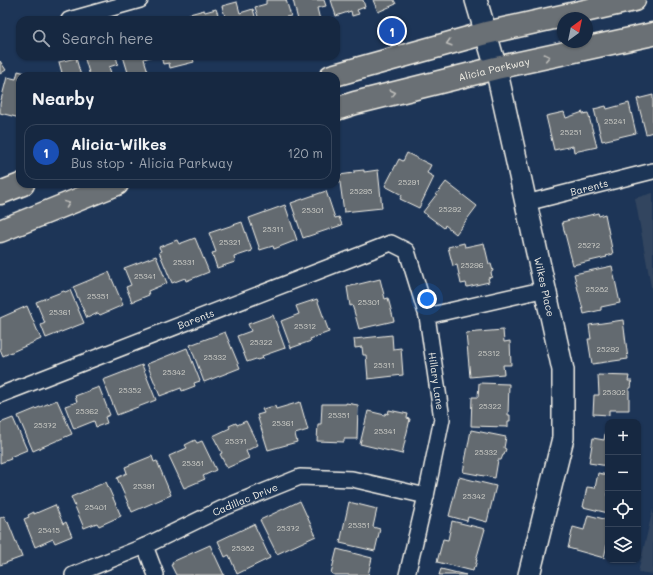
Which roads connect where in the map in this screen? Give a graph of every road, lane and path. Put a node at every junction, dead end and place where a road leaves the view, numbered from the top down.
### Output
1 (140, 0) edge
2 (476, 0) edge
3 (634, 0) edge
4 (83, 16) edge
5 (486, 33) junction
6 (653, 34) edge
7 (496, 68) junction
8 (340, 74) edge
9 (340, 108) edge
10 (653, 171) edge
11 (16, 187) edge
12 (107, 188) edge
13 (0, 193) edge
14 (526, 203) junction
15 (0, 231) edge
16 (391, 243) joint
17 (546, 289) junction
18 (426, 316) junction
19 (0, 395) edge
20 (426, 496) junction
21 (146, 546) junction
22 (73, 575) edge
23 (156, 575) edge
24 (407, 575) edge
25 (529, 575) edge

1 - 4 street
2 - 5 street, Wilkes Place
3 - 5 main road
5 - 7 street, Wilkes Place
5 -> 8 main road
7 -> 6 main road, Alicia Parkway
9 -> 7 main road, Alicia Parkway
7 - 14 street, Wilkes Place
10 - 14 street, Barents
11 - 13 main road
15 -> 12 main road
14 - 17 street, Wilkes Place
16 - 18 street, Hillary Lane
16 - 19 street, Barents
17 - 18 street
17 - 25 street, Wilkes Place
18 - 20 street, Hillary Lane
20 - 21 street, Cadillac Drive
20 - 24 street, Hillary Lane
21 - 22 street, Cadillac Drive
21 - 23 street

